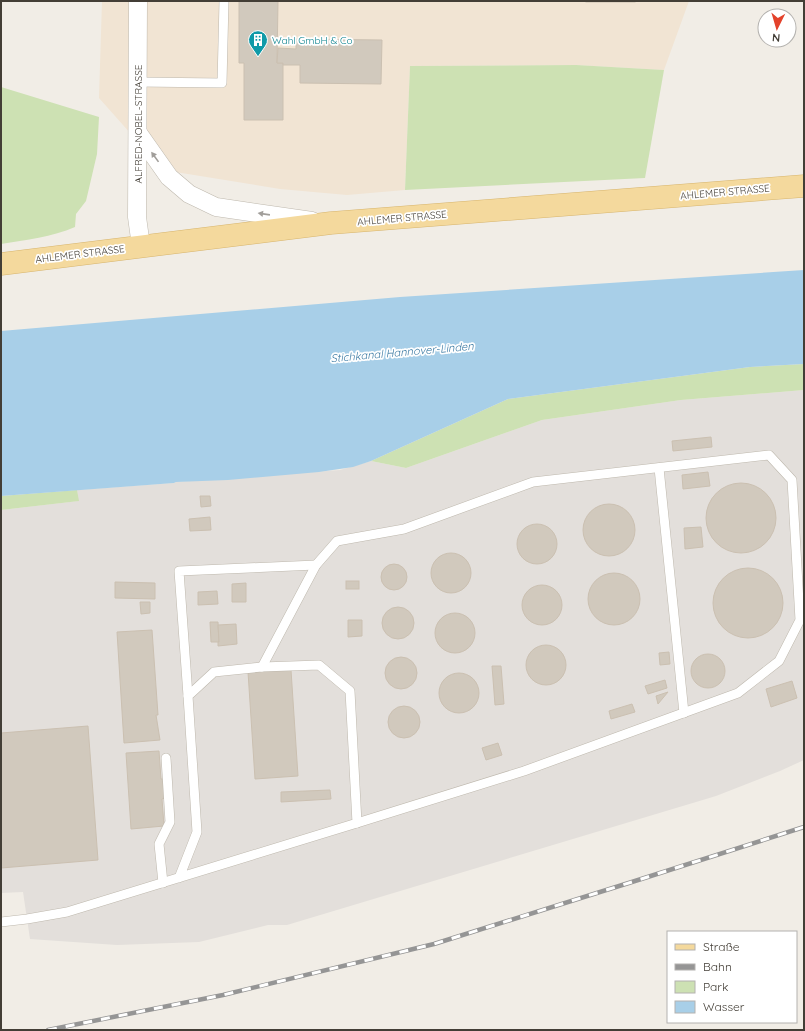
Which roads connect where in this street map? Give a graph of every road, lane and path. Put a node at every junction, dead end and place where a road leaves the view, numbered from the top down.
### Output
1 (138, 1) edge
2 (224, 1) edge
3 (138, 82) junction
4 (138, 133) junction
5 (804, 186) edge
6 (331, 224) junction
7 (141, 246) junction
8 (1, 264) edge
9 (659, 468) junction
10 (316, 564) junction
11 (262, 667) junction
12 (188, 696) junction
13 (684, 713) junction
14 (166, 758) dead end
15 (357, 823) junction
16 (179, 878) junction
17 (163, 883) junction
18 (1, 922) edge

1 - 3 street, ALFRED-NOBEL-STRASSE
2 - 3 lane
3 - 4 street, ALFRED-NOBEL-STRASSE
6 -> 4 street
4 - 7 street, ALFRED-NOBEL-STRASSE
5 - 6 main road, AHLEMER STRASSE
6 - 7 main road, AHLEMER STRASSE
7 - 8 main road, AHLEMER STRASSE
9 - 10 lane
9 - 13 lane
9 - 13 lane
10 - 11 lane
10 - 12 lane
11 - 12 lane
11 - 15 lane
12 - 16 lane
13 - 15 lane
14 - 17 lane
15 - 16 lane
16 - 17 lane
17 - 18 lane

